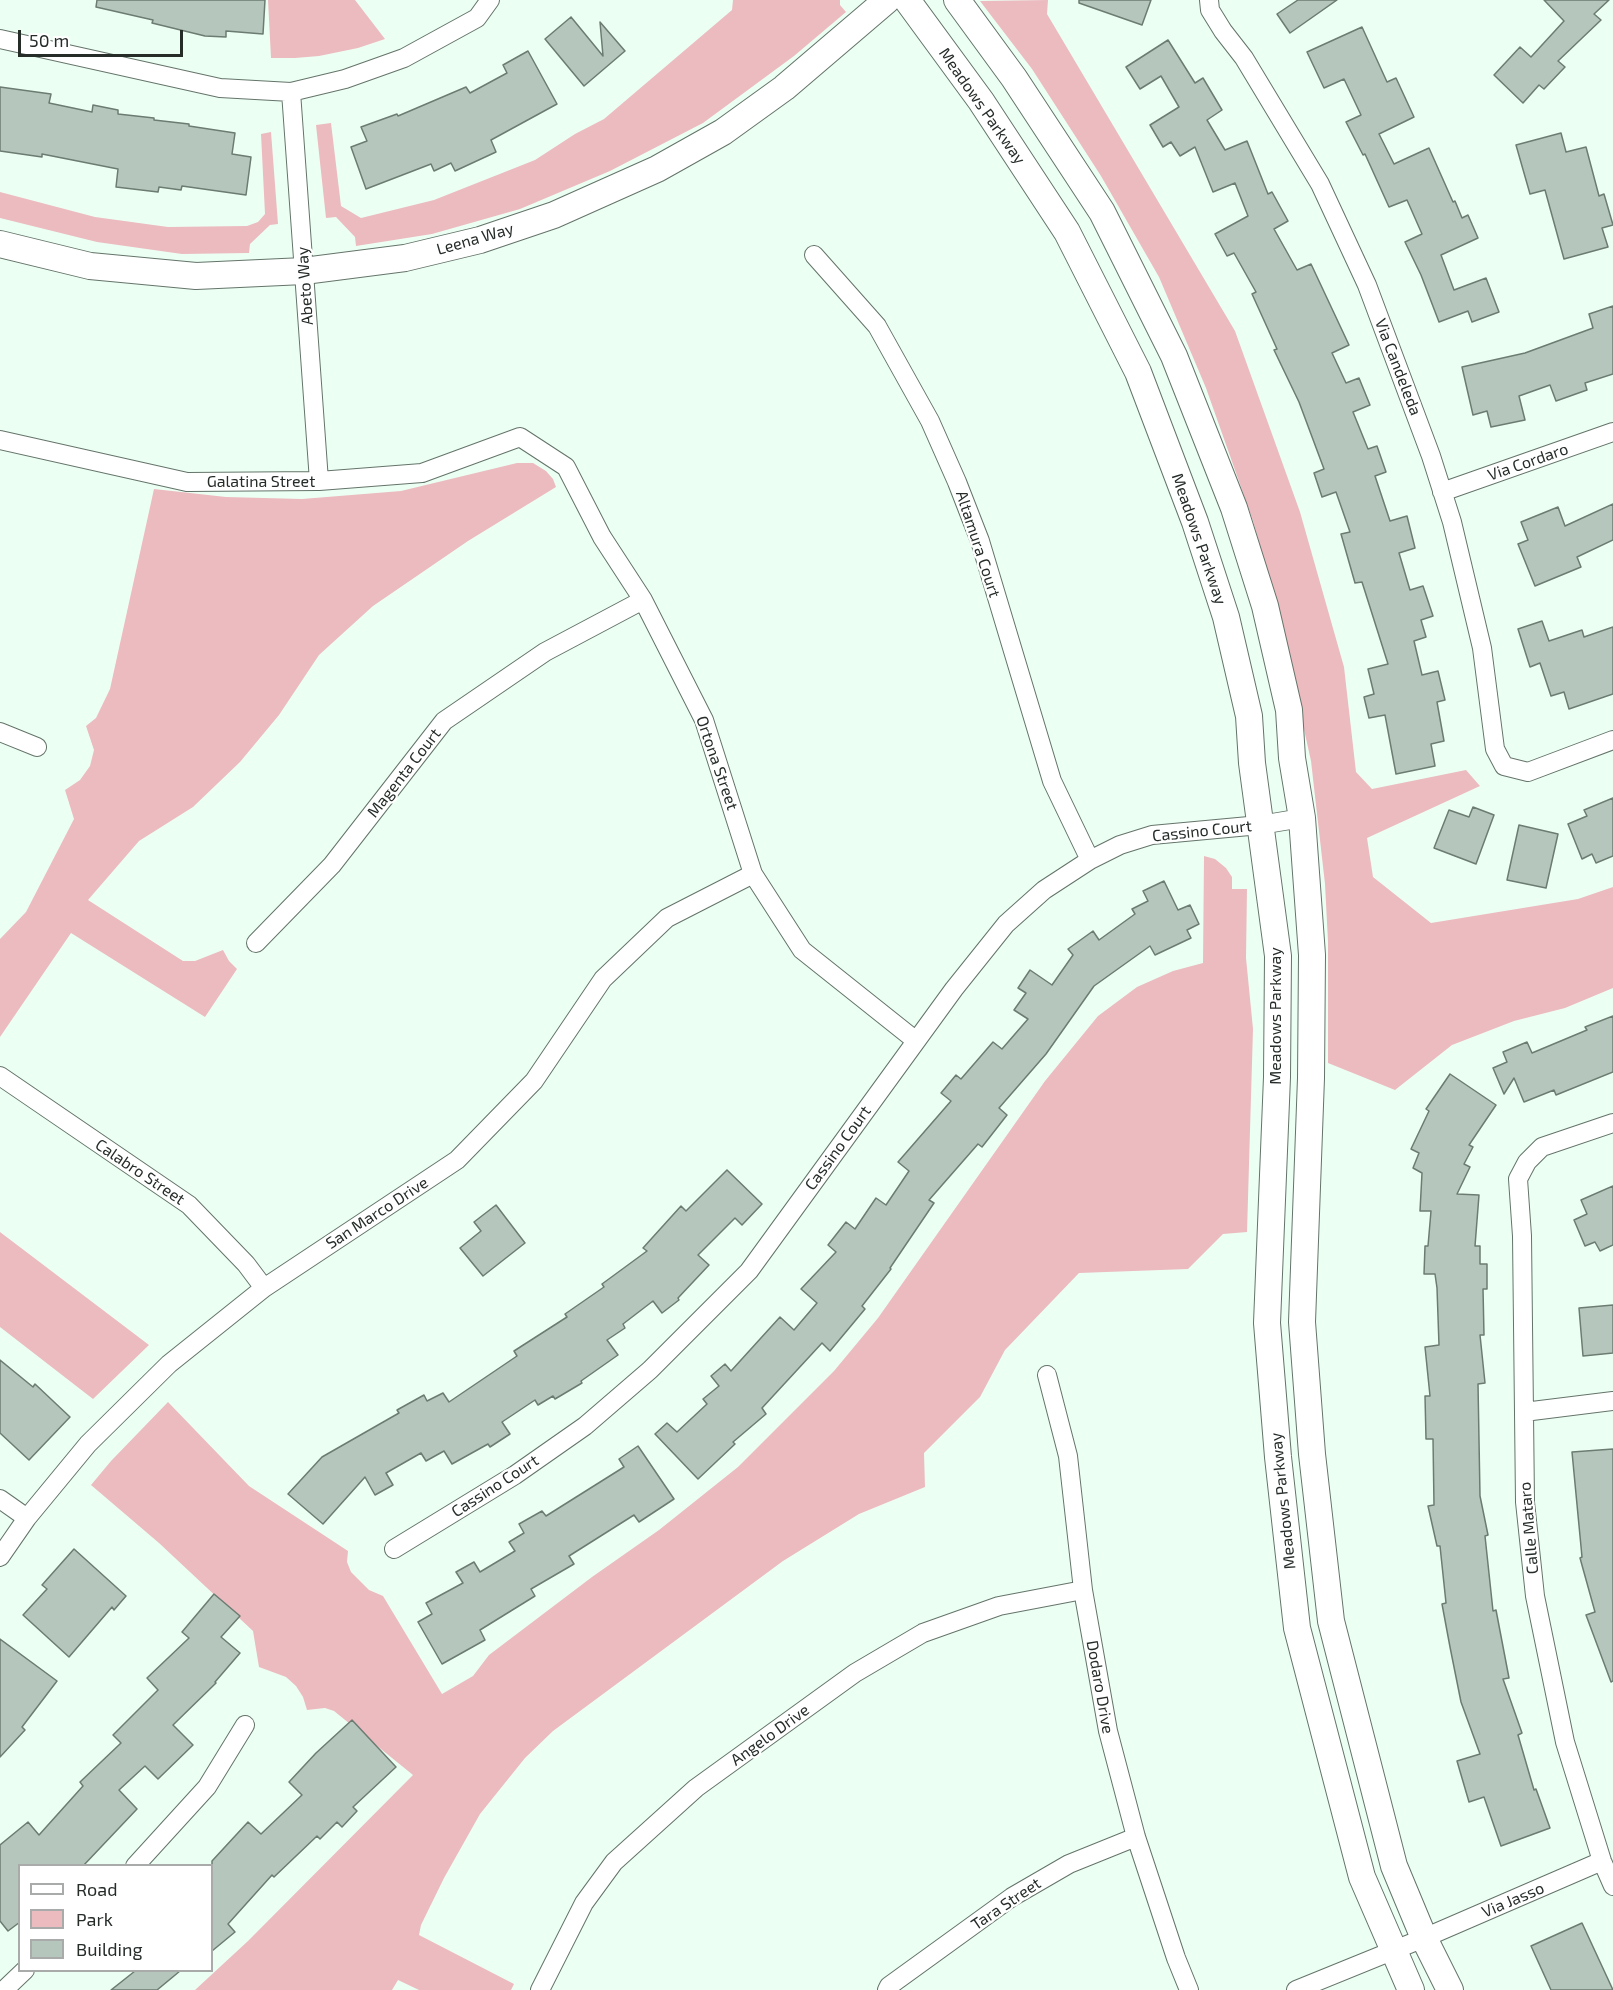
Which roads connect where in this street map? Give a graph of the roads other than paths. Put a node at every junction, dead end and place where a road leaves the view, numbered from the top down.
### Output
1 (490, 0) edge
2 (888, 0) edge
3 (907, 0) edge
4 (957, 0) edge
5 (1209, 0) edge
6 (0, 39) edge
7 (291, 92) junction
8 (0, 244) edge
9 (814, 255) dead end
10 (304, 271) junction
11 (1613, 432) edge
12 (520, 437) joint
13 (0, 440) edge
14 (319, 481) junction
15 (1442, 492) junction
16 (643, 600) junction
17 (0, 732) edge
18 (1613, 740) edge
19 (37, 747) dead end
20 (1302, 818) junction
21 (1260, 825) junction
22 (1089, 860) junction
23 (753, 874) junction
24 (256, 943) dead end
25 (915, 1041) junction
26 (0, 1076) edge
27 (1613, 1123) edge
28 (264, 1288) junction
29 (1047, 1375) dead end
30 (1613, 1401) edge
31 (1524, 1412) junction
32 (0, 1499) edge
33 (27, 1518) junction
34 (394, 1549) dead end
35 (0, 1557) edge
36 (1083, 1590) junction
37 (245, 1725) dead end
38 (1136, 1837) junction
39 (1602, 1861) junction
40 (137, 1864) edge
41 (1613, 1886) edge
42 (1424, 1938) junction
43 (1392, 1951) junction
44 (24, 1972) edge
45 (4, 1990) edge
46 (540, 1990) edge
47 (887, 1990) edge
48 (1189, 1990) edge
49 (1296, 1990) edge
50 (1411, 1990) edge
51 (1450, 1990) edge

1 - 7 street
2 - 10 main road, Leena Way
3 - 21 main road, Meadows Parkway
4 - 20 main road, Meadows Parkway
5 - 15 street, Via Candeleda
6 - 7 street
7 - 10 street, Abeto Way
8 - 10 main road, Leena Way
9 - 22 street, Altamura Court
10 - 14 street, Abeto Way
11 - 15 street, Via Cordaro
12 - 14 street, Galatina Street
12 - 16 street, Ortona Street
13 - 14 street, Galatina Street
15 - 18 street, Via Candeleda
16 - 23 street, Ortona Street
16 - 24 street, Magenta Court
17 - 19 street
20 - 21 street, Cassino Court
20 - 42 main road, Meadows Parkway
21 - 22 street, Cassino Court
21 - 43 main road, Meadows Parkway
22 - 25 street, Cassino Court
23 - 25 street, Ortona Street
23 - 28 street, San Marco Drive
25 - 34 street, Cassino Court
26 - 28 street, Calabro Street
27 - 31 street, Calle Mataro
28 - 33 street, San Marco Drive
29 - 36 street, Dodaro Drive
30 - 31 street
31 - 39 street, Calle Mataro
32 - 33 street
33 - 35 street, San Marco Drive
36 - 38 street, Dodaro Drive
36 - 46 street, Angelo Drive
37 - 40 street
38 - 47 street, Tara Street
38 - 48 street, Dodaro Drive
39 - 41 street, Calle Mataro
39 - 42 street, Via Jasso
42 - 43 street, Via Jasso
42 - 51 main road, Meadows Parkway
43 - 49 street, Via Jasso
43 - 50 main road, Meadows Parkway
44 - 45 street

